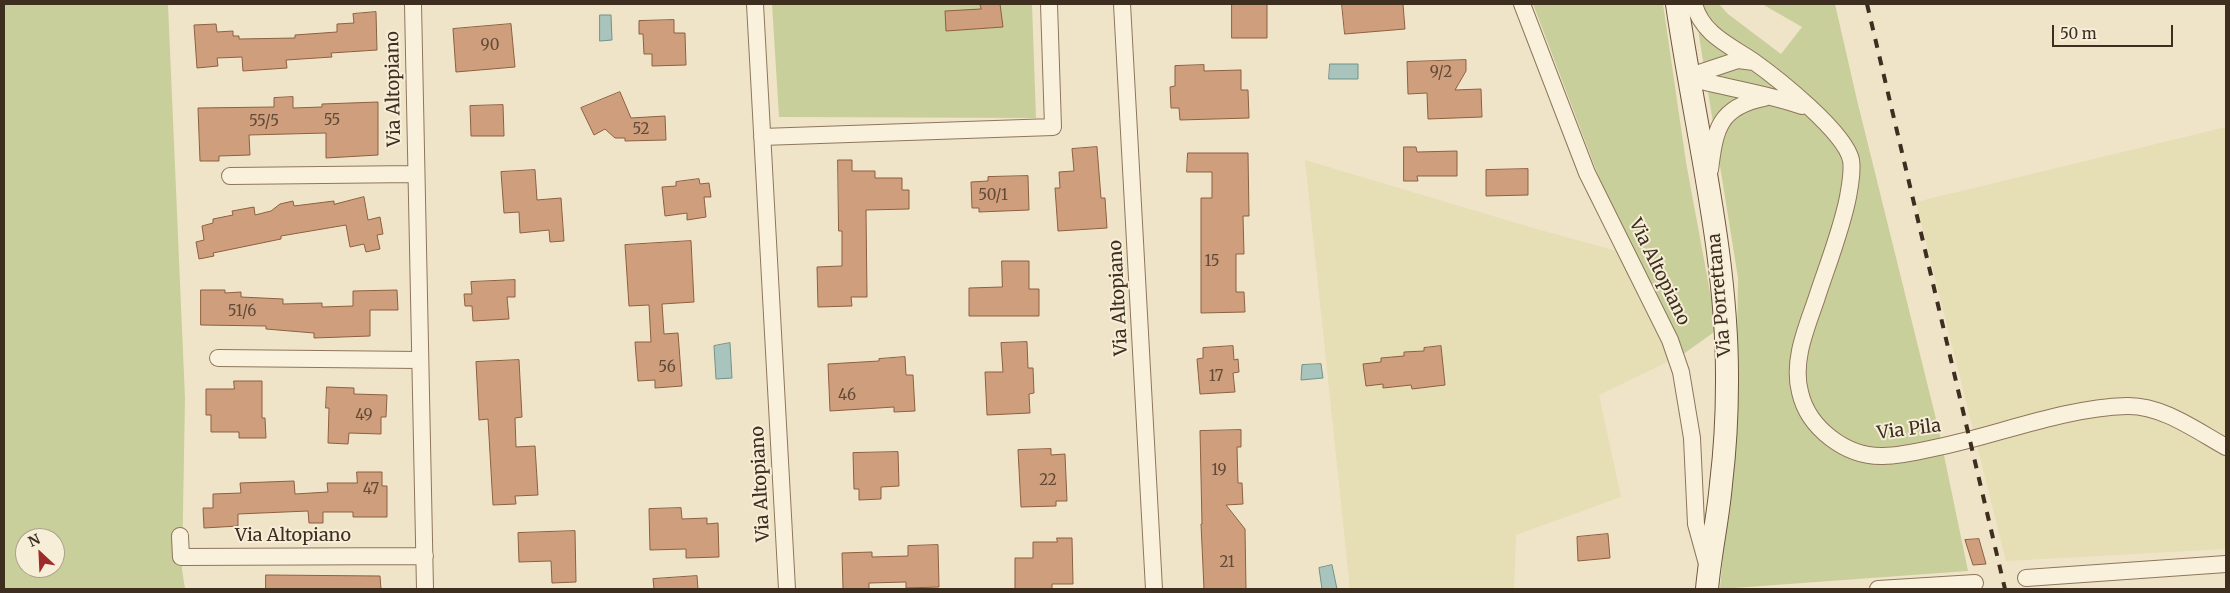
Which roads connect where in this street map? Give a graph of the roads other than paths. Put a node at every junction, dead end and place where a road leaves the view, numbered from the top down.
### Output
1 (413, 4) edge
2 (754, 4) edge
3 (1049, 4) edge
4 (1122, 4) edge
5 (1522, 4) edge
6 (1677, 4) edge
7 (1694, 4) edge
8 (1755, 62) junction
9 (1687, 77) junction
10 (1766, 97) junction
11 (1811, 109) junction
12 (762, 137) junction
13 (415, 174) junction
14 (230, 176) dead end
15 (1707, 190) junction
16 (218, 358) dead end
17 (420, 360) junction
18 (2226, 447) edge
19 (180, 536) dead end
20 (425, 556) junction
21 (2226, 564) edge
22 (2026, 578) dead end
23 (1708, 580) edge
24 (1975, 583) dead end
25 (425, 589) edge
26 (787, 589) edge
27 (1154, 589) edge
28 (1878, 589) edge

1 - 13 street, Via Altopiano
2 - 12 street, Via Altopiano
3 - 12 street
4 - 27 street, Via Altopiano
5 - 23 street, Via Altopiano
6 - 9 main road, Via Porrettana
7 - 8 street, Via Pila
8 - 9 street
8 - 11 street, Via Pila
9 - 10 street
9 - 15 main road, Via Porrettana
10 - 11 street
10 - 15 street
11 - 18 street, Via Pila
12 - 26 street, Via Altopiano
13 - 14 street
13 - 17 street, Via Altopiano
15 - 23 main road, Via Porrettana
16 - 17 street
17 - 20 street, Via Altopiano
19 - 20 street, Via Altopiano
20 - 25 street, Via Altopiano
21 - 22 street
24 - 28 street

